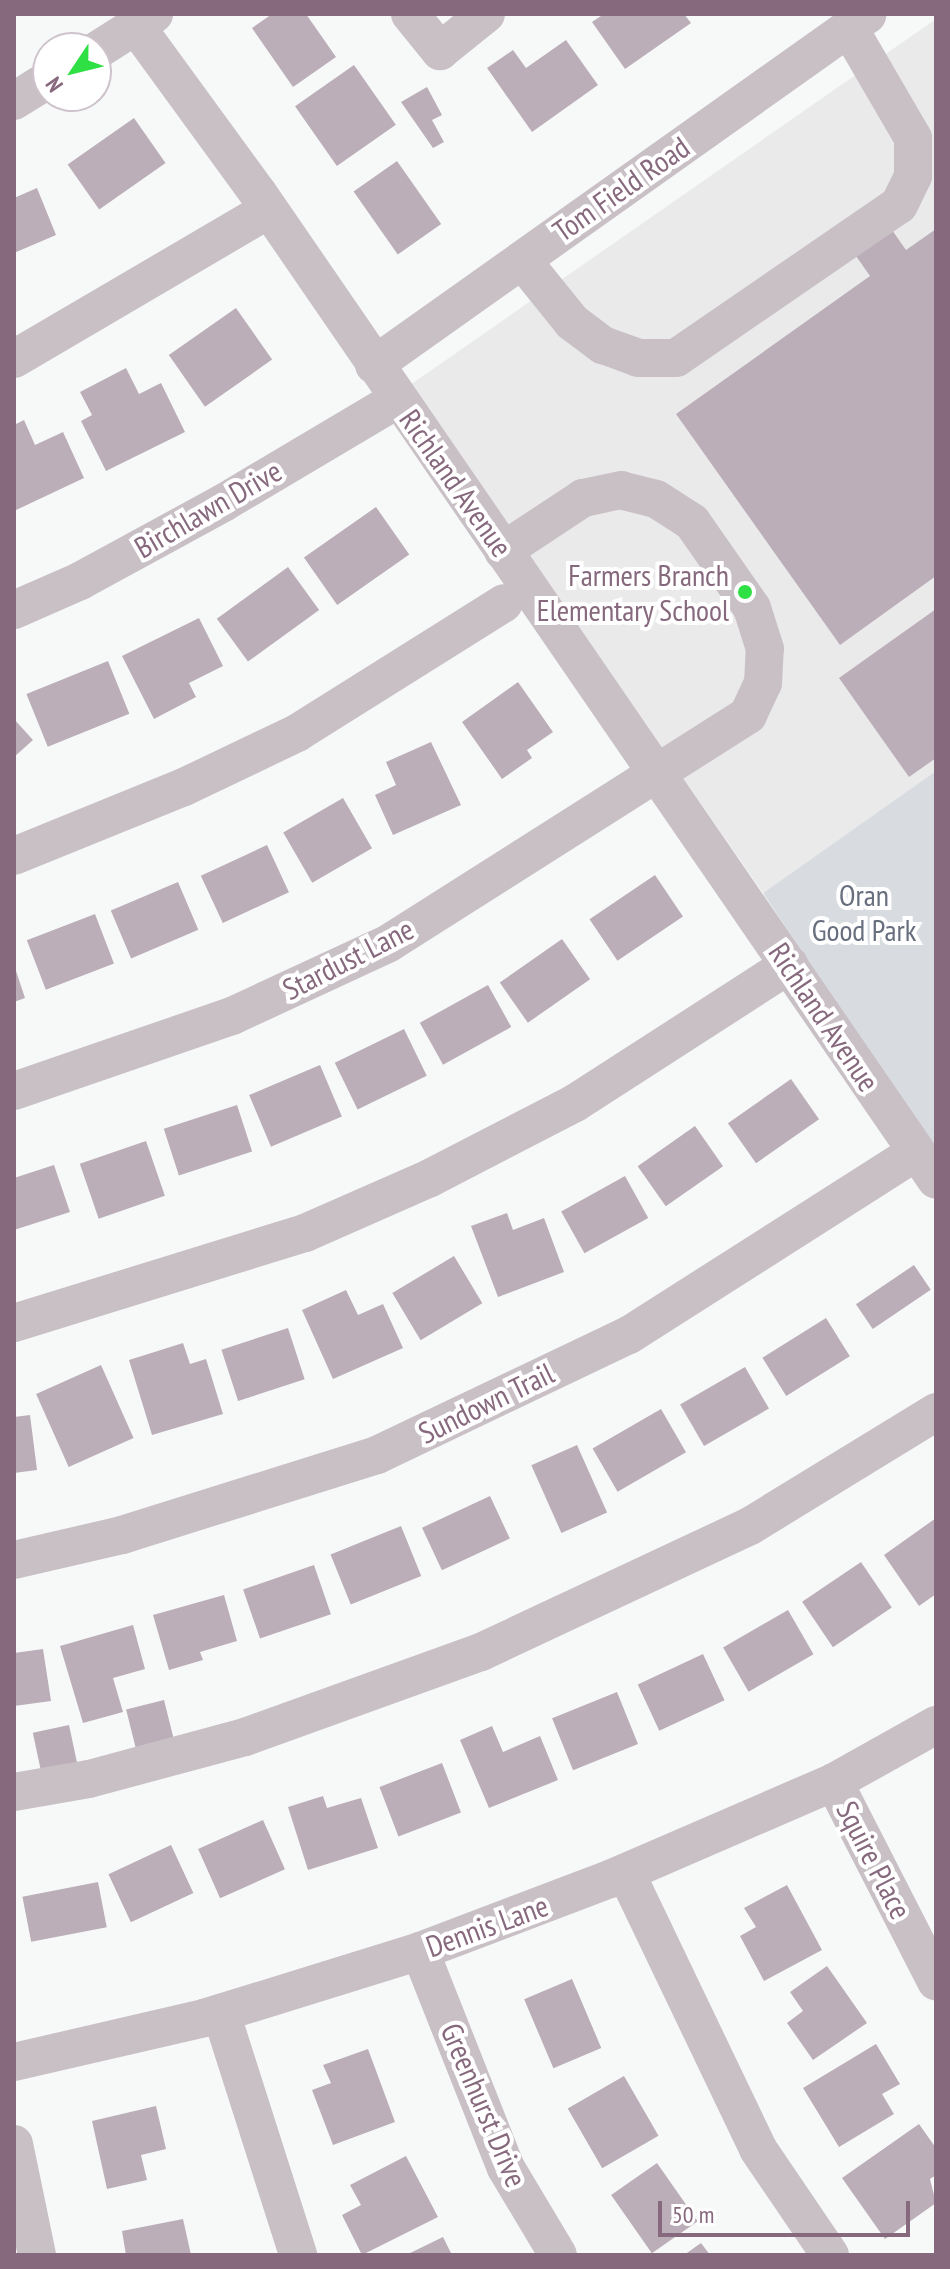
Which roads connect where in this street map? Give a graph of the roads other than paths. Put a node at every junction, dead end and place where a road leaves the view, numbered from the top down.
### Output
1 (410, 14) edge
2 (486, 14) edge
3 (145, 20) edge
4 (859, 21) edge
5 (112, 41) edge
6 (32, 90) edge
7 (14, 101) edge
8 (268, 210) junction
9 (522, 260) junction
10 (14, 359) edge
11 (374, 365) junction
12 (398, 399) junction
13 (503, 551) junction
14 (504, 603) dead end
15 (14, 610) edge
16 (658, 776) junction
17 (14, 856) edge
18 (789, 965) junction
19 (14, 1091) edge
20 (926, 1166) edge
21 (14, 1323) edge
22 (936, 1412) edge
23 (14, 1560) edge
24 (936, 1725) edge
25 (834, 1782) junction
26 (14, 1792) edge
27 (626, 1873) junction
28 (420, 1951) junction
29 (936, 1981) edge
30 (221, 2013) junction
31 (14, 2062) edge
32 (14, 2144) edge
33 (37, 2255) edge
34 (298, 2255) edge
35 (558, 2255) edge
36 (830, 2255) edge

1 - 2 street
3 - 5 street
3 - 8 street, Richland Avenue
4 - 9 street, Tom Field Road
4 - 9 street
6 - 7 street
8 - 10 street
8 - 11 street, Richland Avenue
9 - 11 street, Tom Field Road
11 - 12 street, Richland Avenue
12 - 13 street, Richland Avenue
12 - 15 street, Birchlawn Drive
13 - 16 street, Richland Avenue
13 - 16 street, Stardust Lane
14 - 17 street
16 - 18 street, Richland Avenue
16 - 19 street, Stardust Lane
18 - 20 street, Richland Avenue
18 - 21 street
20 - 23 street, Sundown Trail
22 - 26 street
24 - 25 street, Dennis Lane
25 - 27 street, Dennis Lane
25 - 29 street, Squire Place
27 - 28 street, Dennis Lane
27 - 36 street
28 - 30 street, Dennis Lane
28 - 35 street, Greenhurst Drive
30 - 31 street, Dennis Lane
30 - 34 street
32 - 33 street

